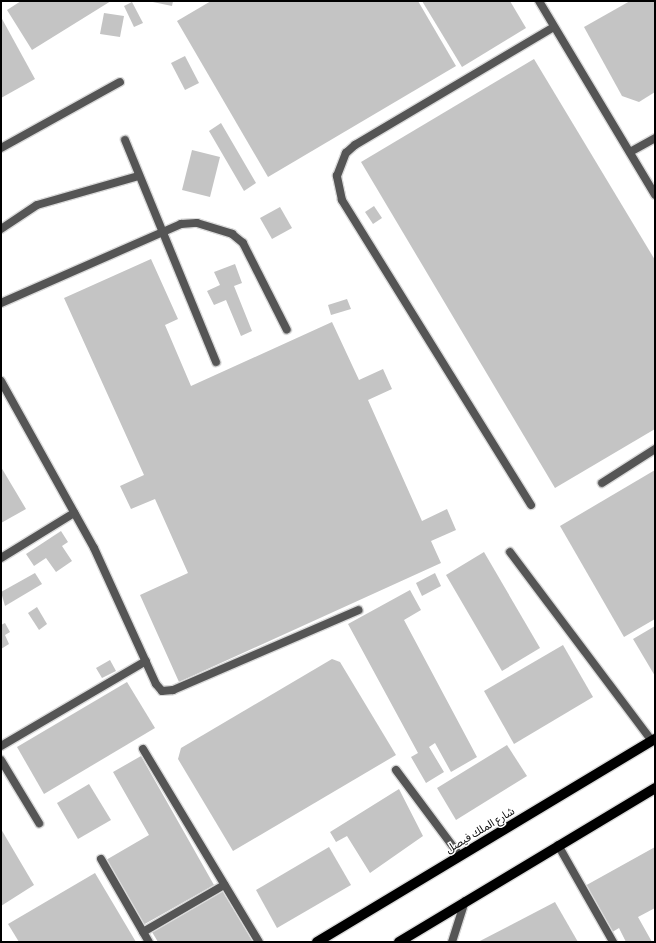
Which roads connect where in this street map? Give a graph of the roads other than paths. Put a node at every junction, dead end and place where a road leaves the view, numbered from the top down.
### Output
1 (539, 1) edge
2 (554, 27) junction
3 (120, 82) dead end
4 (655, 138) edge
5 (125, 140) dead end
6 (1, 148) edge
7 (630, 152) junction
8 (140, 176) junction
9 (655, 195) edge
10 (1, 229) edge
11 (163, 232) junction
12 (1, 303) edge
13 (287, 330) dead end
14 (216, 362) dead end
15 (1, 381) edge
16 (655, 450) edge
17 (602, 483) dead end
18 (530, 505) dead end
19 (74, 513) junction
20 (510, 552) dead end
21 (1, 558) edge
22 (358, 610) dead end
23 (146, 661) junction
24 (654, 740) edge
25 (1, 746) edge
26 (143, 749) dead end
27 (1, 760) edge
28 (396, 770) dead end
29 (655, 788) edge
30 (39, 823) dead end
31 (558, 845) junction
32 (460, 856) junction
33 (101, 859) dead end
34 (224, 885) junction
35 (466, 900) junction
36 (144, 932) junction
37 (149, 942) edge
38 (259, 942) edge
39 (317, 942) edge
40 (399, 942) edge
41 (452, 942) edge
42 (613, 942) edge

1 - 2 street
2 - 7 street
2 - 18 street
3 - 6 street
4 - 7 street
5 - 8 street
7 - 9 street
8 - 10 street
8 - 11 street
11 - 12 street
11 - 13 street
11 - 14 street
15 - 19 street
16 - 17 street
19 - 21 street
19 - 23 street
20 - 24 street
22 - 23 street
23 - 25 street
24 - 32 main road, شارع الملك فيصل
26 - 34 street
27 - 30 street
28 - 32 street
29 - 31 main road
31 - 35 main road
31 - 42 street
32 - 39 main road, شارع الملك فيصل
33 - 36 street
34 - 36 street
34 - 38 street
35 - 40 main road
35 - 41 street
36 - 37 street

